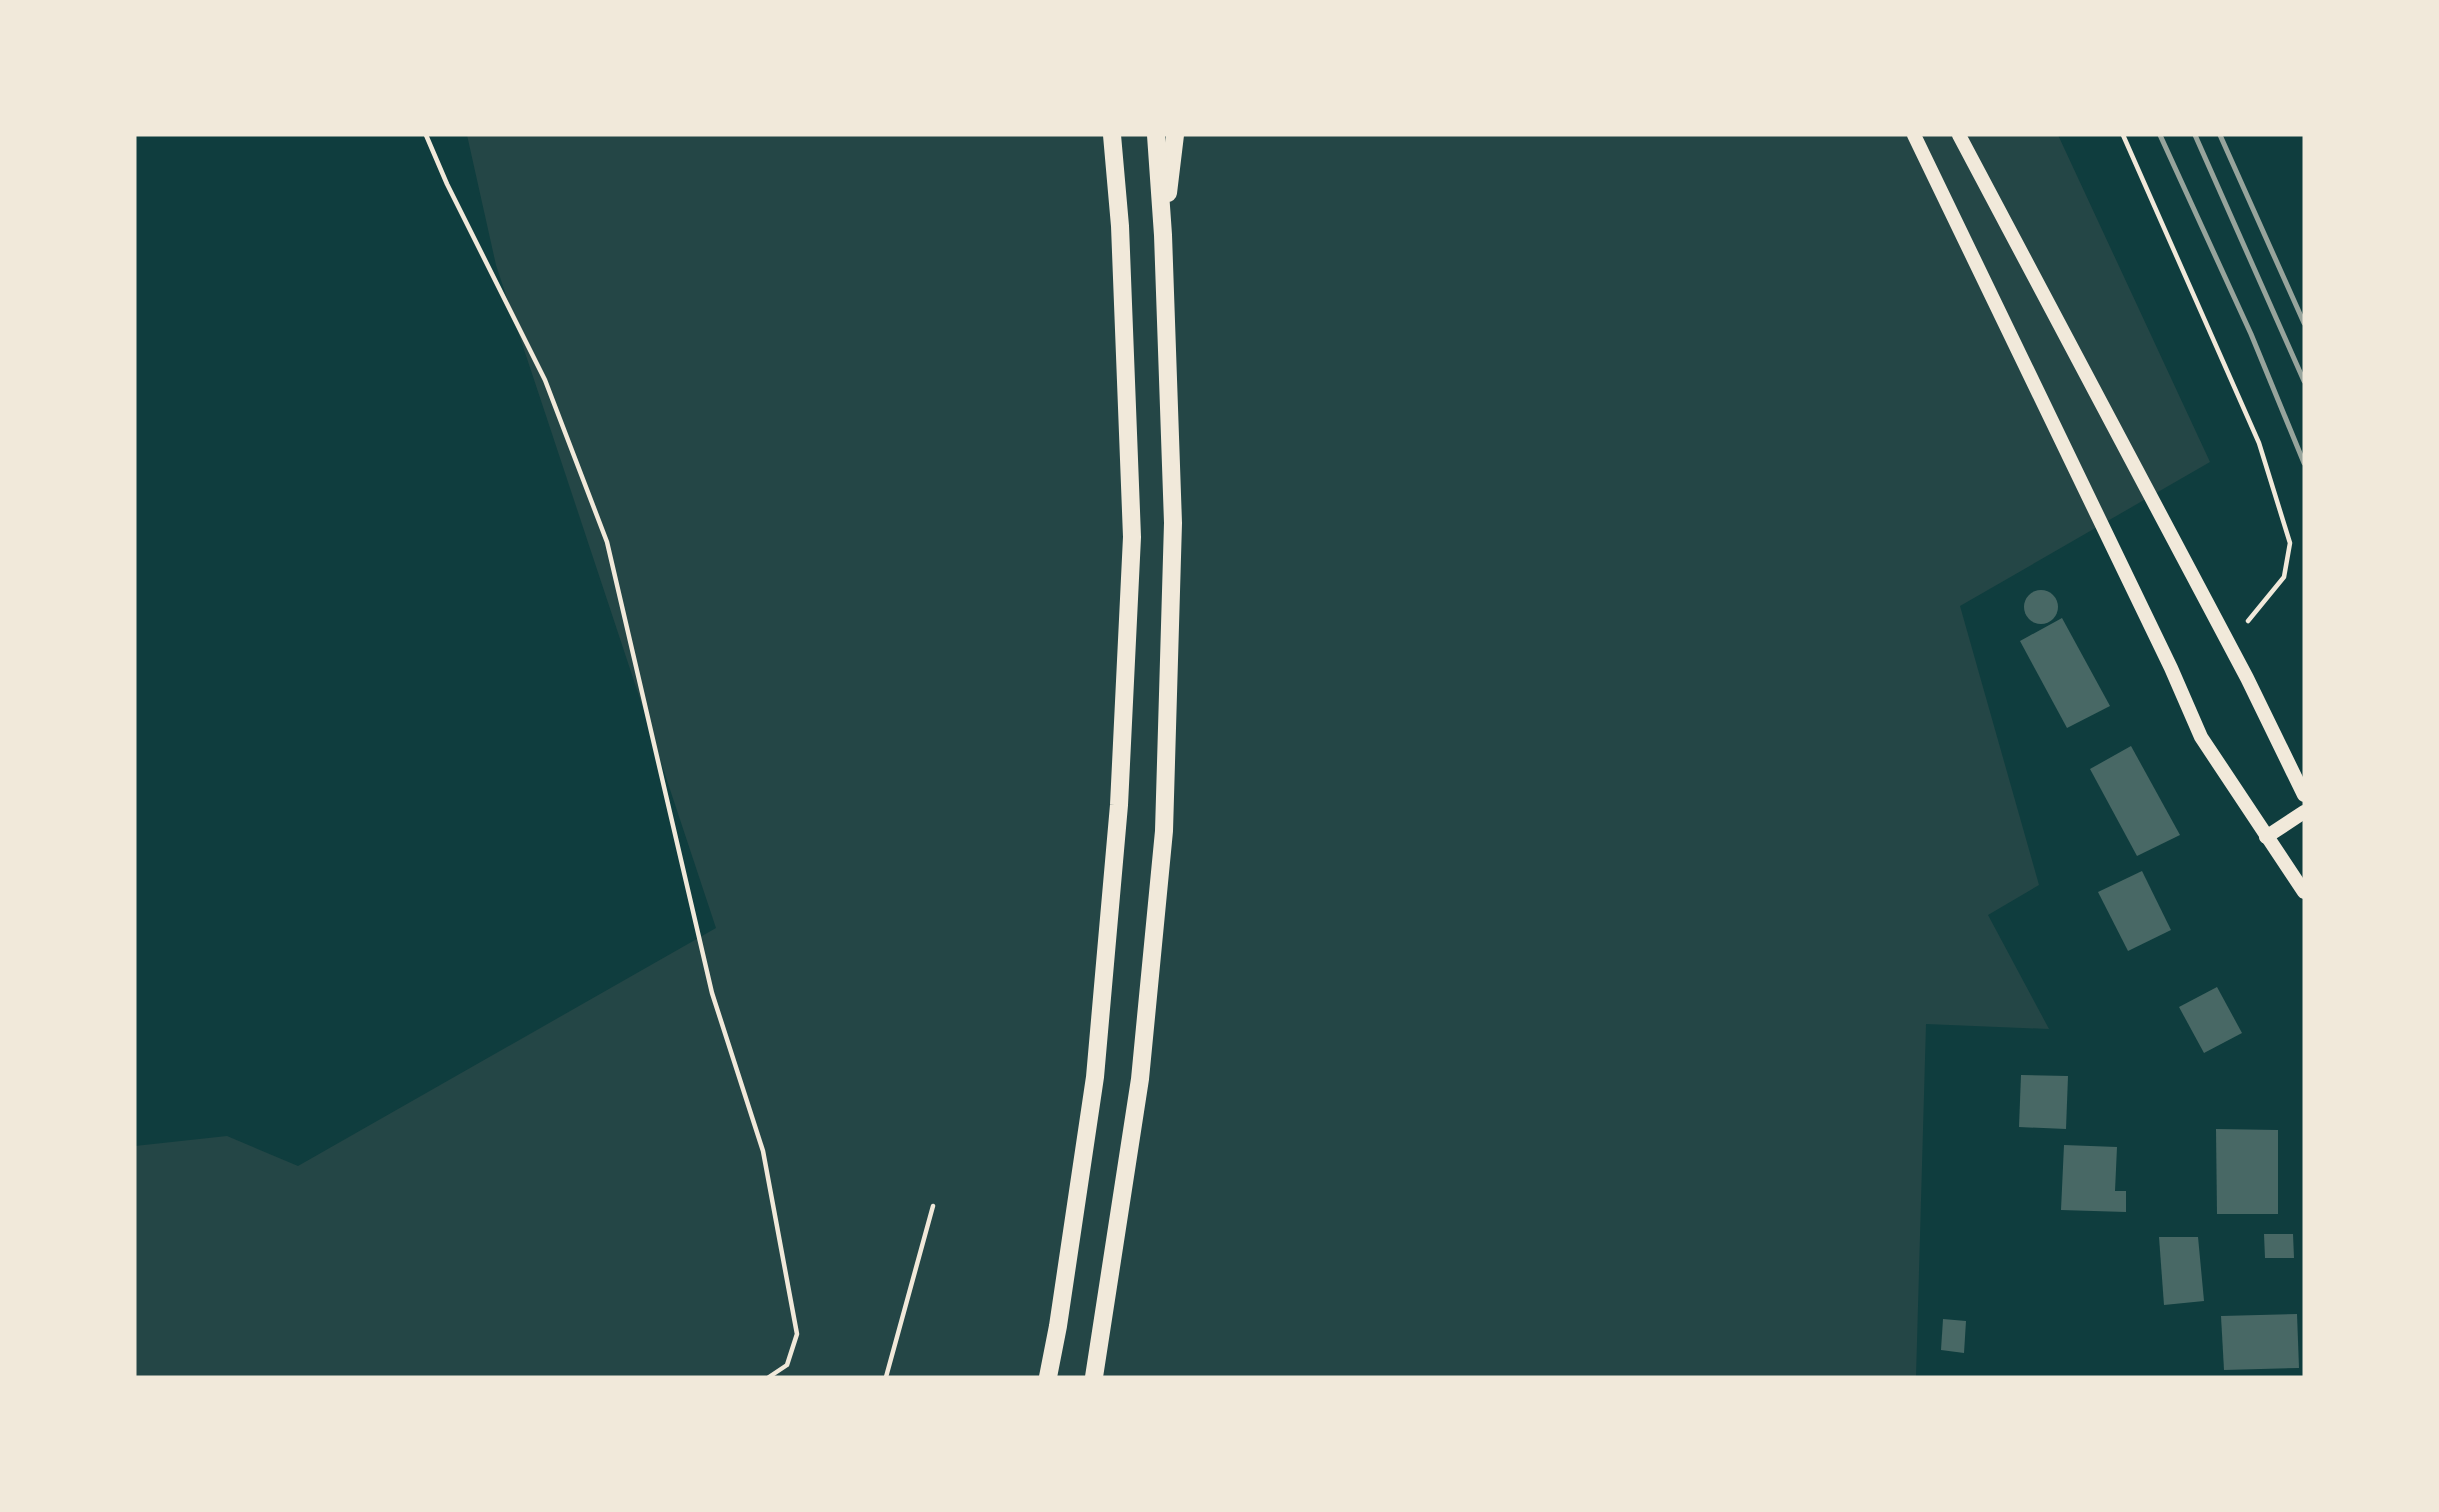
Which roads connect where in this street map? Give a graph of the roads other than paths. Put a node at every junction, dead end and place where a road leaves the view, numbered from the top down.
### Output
1 (1112, 135) edge
2 (1156, 135) edge
3 (1175, 135) edge
4 (1914, 135) edge
5 (1959, 135) edge
6 (1163, 235) junction
7 (2304, 795) edge
8 (2304, 812) edge
9 (2266, 837) junction
10 (2304, 892) edge
11 (1048, 1377) edge
12 (1094, 1377) edge

1 - 11 main road
2 - 6 main road
3 - 6 main road
4 - 9 main road
5 - 7 main road
6 - 12 main road
8 - 9 main road
9 - 10 main road

